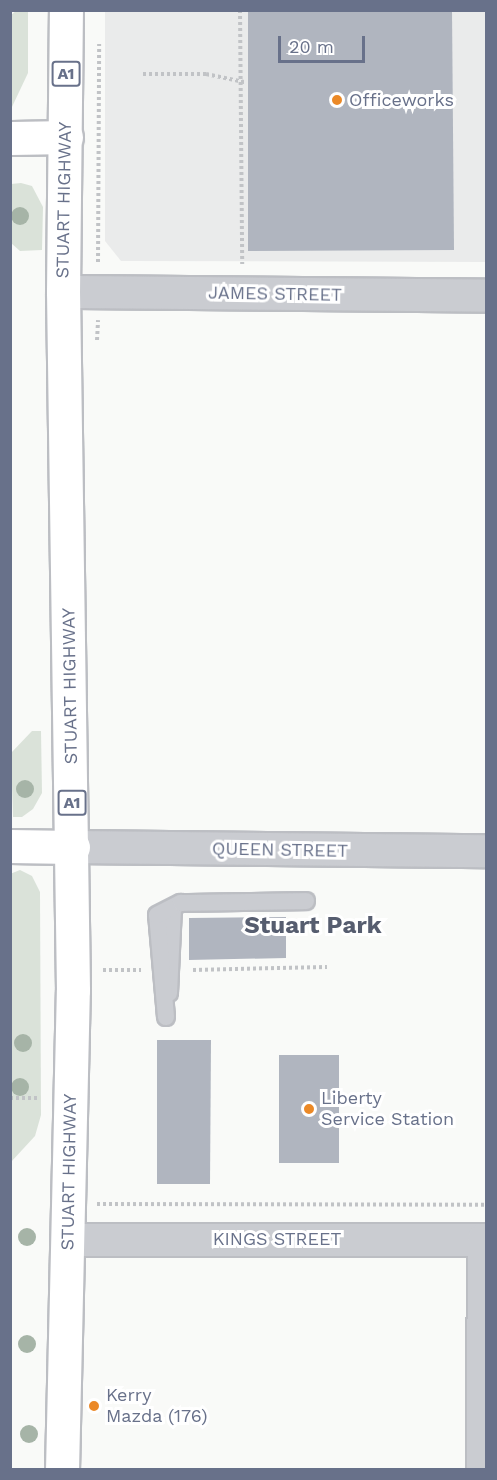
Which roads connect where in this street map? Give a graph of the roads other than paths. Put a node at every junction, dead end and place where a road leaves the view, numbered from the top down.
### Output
1 (66, 10) edge
2 (66, 137) junction
3 (10, 138) edge
4 (63, 292) junction
5 (486, 296) edge
6 (10, 846) edge
7 (73, 847) junction
8 (486, 851) edge
9 (306, 901) dead end
10 (166, 1017) dead end
11 (68, 1240) junction
12 (485, 1240) edge
13 (62, 1470) edge
14 (483, 1470) edge

1 - 2 highway, STUART HIGHWAY / A1
2 - 3 highway
2 - 4 highway, STUART HIGHWAY / A1
4 - 5 street, JAMES STREET
4 - 7 highway, STUART HIGHWAY / A1
6 - 7 highway
7 - 8 street, QUEEN STREET
7 - 11 highway, STUART HIGHWAY / A1
9 - 10 lane
11 - 12 street, KINGS STREET
11 - 13 highway, STUART HIGHWAY / A1
12 - 14 street

